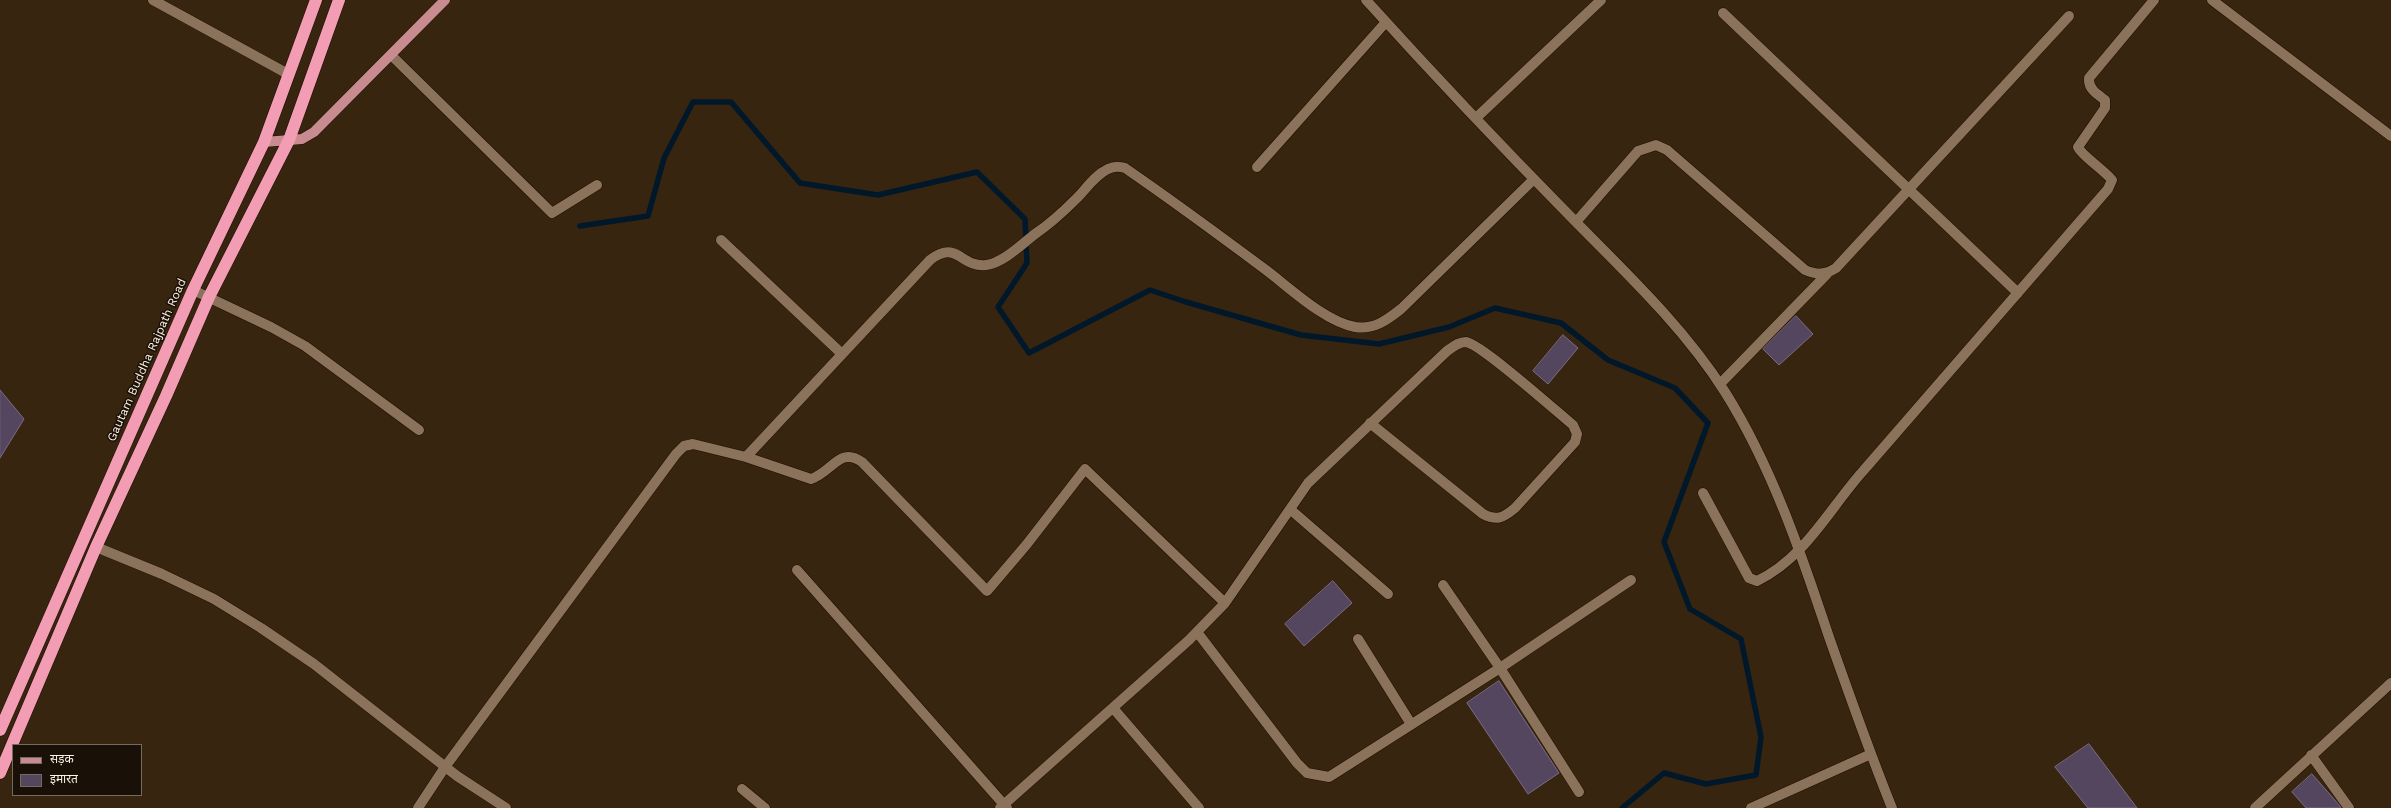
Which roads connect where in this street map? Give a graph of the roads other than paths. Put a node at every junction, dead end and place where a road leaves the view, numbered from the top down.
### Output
1 (154, 0) edge
2 (316, 0) edge
3 (339, 0) edge
4 (445, 0) edge
5 (1366, 0) edge
6 (1602, 0) edge
7 (2154, 0) edge
8 (2212, 0) edge
9 (1723, 13) dead end
10 (2069, 16) dead end
11 (1386, 22) junction
12 (391, 55) junction
13 (288, 74) junction
14 (1476, 118) junction
15 (2391, 136) edge
16 (289, 140) junction
17 (264, 142) junction
18 (1257, 167) dead end
19 (1534, 179) junction
20 (597, 185) dead end
21 (1908, 188) junction
22 (1576, 222) junction
23 (721, 240) dead end
24 (1827, 274) junction
25 (193, 290) junction
26 (2018, 293) junction
27 (209, 297) junction
28 (842, 354) junction
29 (1720, 384) junction
30 (1370, 423) junction
31 (419, 430) dead end
32 (746, 457) junction
33 (1702, 492) dead end
34 (1291, 510) junction
35 (96, 547) junction
36 (1800, 551) junction
37 (797, 570) dead end
38 (1631, 580) dead end
39 (1443, 585) dead end
40 (1388, 594) dead end
41 (1225, 603) junction
42 (1197, 632) junction
43 (1358, 640) dead end
44 (1500, 668) junction
45 (2391, 683) edge
46 (1113, 708) junction
47 (1411, 724) junction
48 (0, 730) edge
49 (12, 744) edge
50 (12, 745) edge
51 (1871, 754) junction
52 (2311, 756) junction
53 (445, 767) junction
54 (0, 773) edge
55 (742, 789) dead end
56 (1579, 792) dead end
57 (1004, 807) edge
58 (418, 808) edge
59 (506, 808) edge
60 (765, 808) edge
61 (1199, 808) edge
62 (1751, 808) edge
63 (1892, 808) edge
64 (2254, 808) edge
65 (2349, 808) edge

1 - 13 street
2 - 13 highway, Gautam Buddha Rajpath Road
3 - 16 highway
4 - 12 main road
5 - 11 street
6 - 14 street
7 - 26 street
8 - 15 street
9 - 21 street
10 - 21 street
11 - 14 street
11 - 18 street
12 - 16 main road
12 - 20 street
13 - 17 highway, Gautam Buddha Rajpath Road
14 - 19 street
16 - 17 main road
16 - 27 highway
17 - 25 highway, Gautam Buddha Rajpath Road
19 - 22 street
19 - 28 street
21 - 24 street
21 - 26 street
22 - 24 street
22 - 29 street
23 - 28 street
24 - 29 street
25 - 27 street
25 - 48 highway, Gautam Buddha Rajpath Road
26 - 36 street
27 - 31 street
27 - 35 highway
28 - 32 street
29 - 36 street
30 - 30 street
30 - 34 street
32 - 41 street
32 - 53 street
33 - 36 street
34 - 40 street
34 - 41 street
35 - 49 highway
35 - 53 street
36 - 51 street
37 - 57 street
38 - 44 street
39 - 44 street
41 - 42 street
42 - 46 street
42 - 47 street
43 - 47 street
44 - 47 street
44 - 56 street
45 - 52 street
46 - 57 street
46 - 61 street
50 - 54 highway
51 - 62 street
51 - 63 street
52 - 64 street
52 - 65 street
53 - 58 street
53 - 59 street
55 - 60 street

